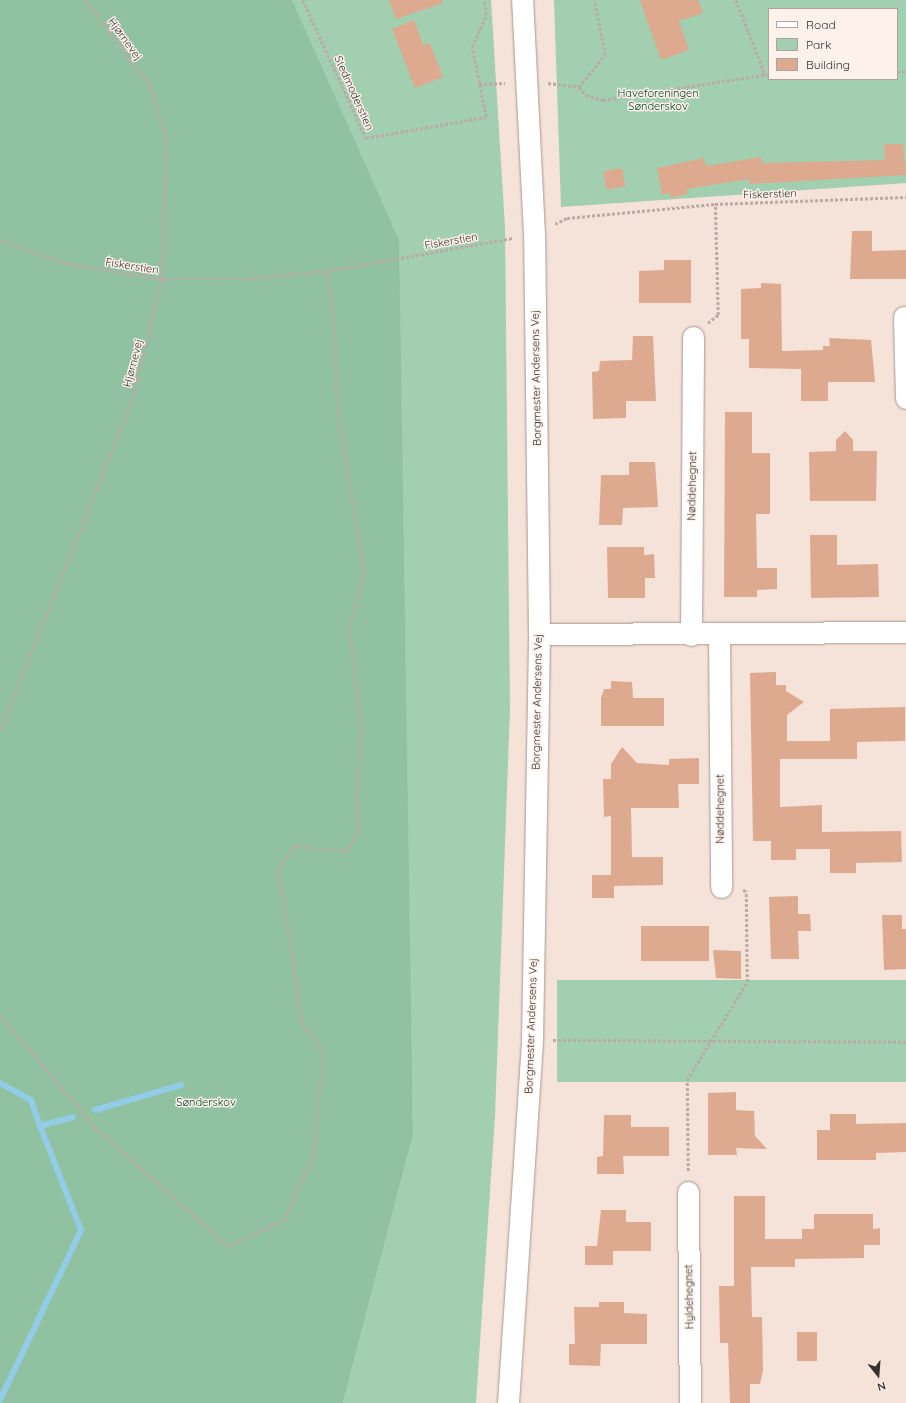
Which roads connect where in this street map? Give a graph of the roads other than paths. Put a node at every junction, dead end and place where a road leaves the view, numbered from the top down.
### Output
1 (522, 0) edge
2 (904, 317) dead end
3 (693, 337) road end
4 (906, 398) edge
5 (906, 632) edge
6 (539, 634) junction
7 (691, 635) junction
8 (719, 636) junction
9 (721, 887) road end
10 (688, 1192) road end
11 (508, 1403) edge
12 (690, 1403) edge

1 - 6 street, Borgmester Andersens Vej
2 - 4 street
3 - 7 street, Nøddehegnet
5 - 8 street
6 - 7 street
6 - 11 street, Borgmester Andersens Vej
7 - 8 street
8 - 9 street, Nøddehegnet
10 - 12 street, Hyldehegnet

